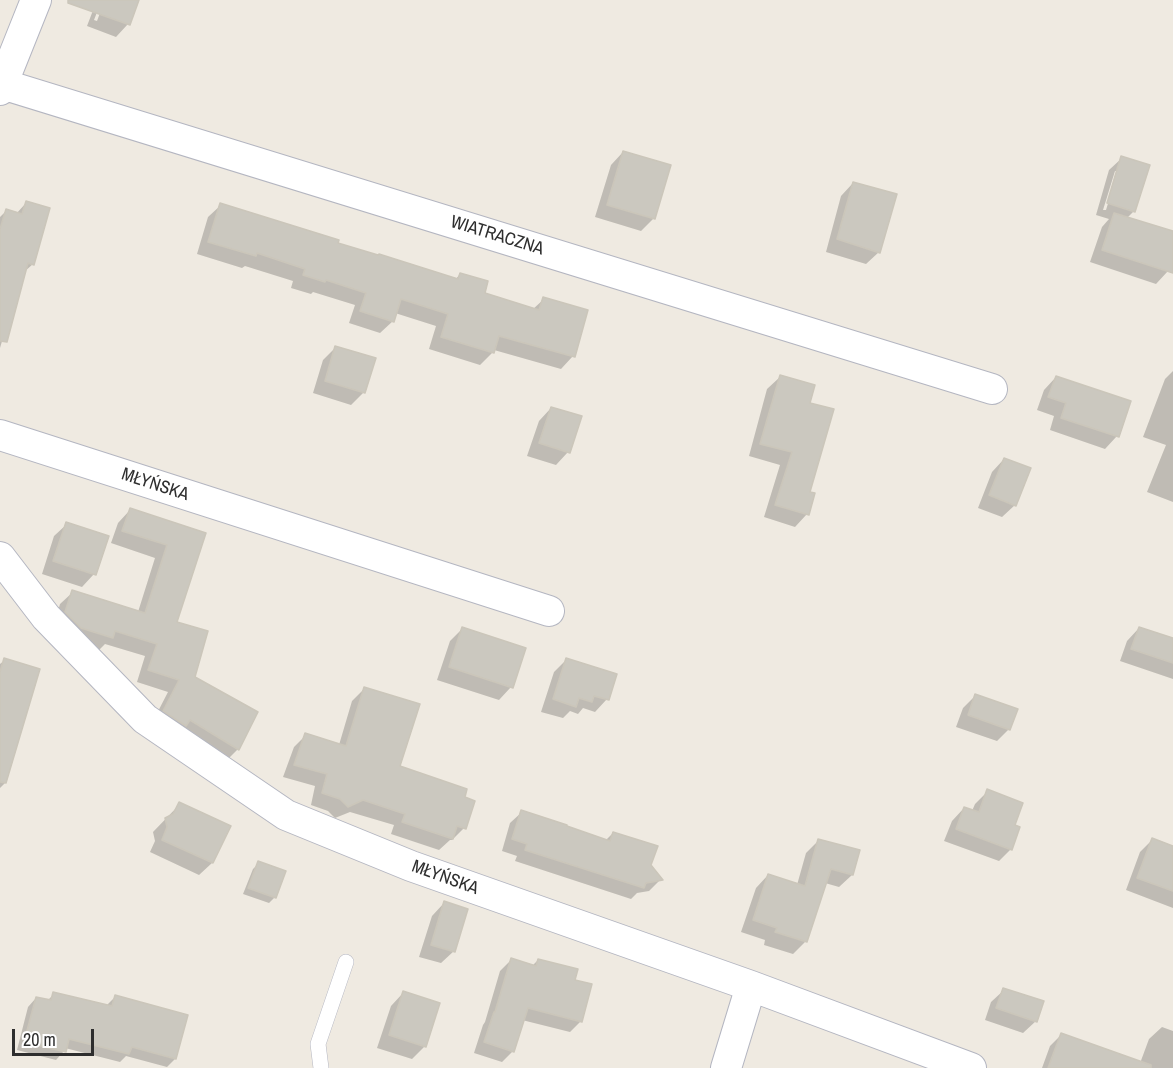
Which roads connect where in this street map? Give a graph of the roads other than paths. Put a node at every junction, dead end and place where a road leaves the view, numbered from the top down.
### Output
1 (36, 0) edge
2 (1, 86) edge
3 (992, 389) dead end
4 (0, 435) edge
5 (0, 557) edge
6 (549, 612) dead end
7 (346, 962) dead end
8 (751, 986) junction
9 (321, 1068) edge
10 (726, 1068) edge
11 (971, 1068) edge

1 - 2 street
2 - 3 street, WIATRACZNA
4 - 6 street, MŁYŃSKA
5 - 8 street, MŁYŃSKA
7 - 9 lane
8 - 10 street
8 - 11 street, MŁYŃSKA

